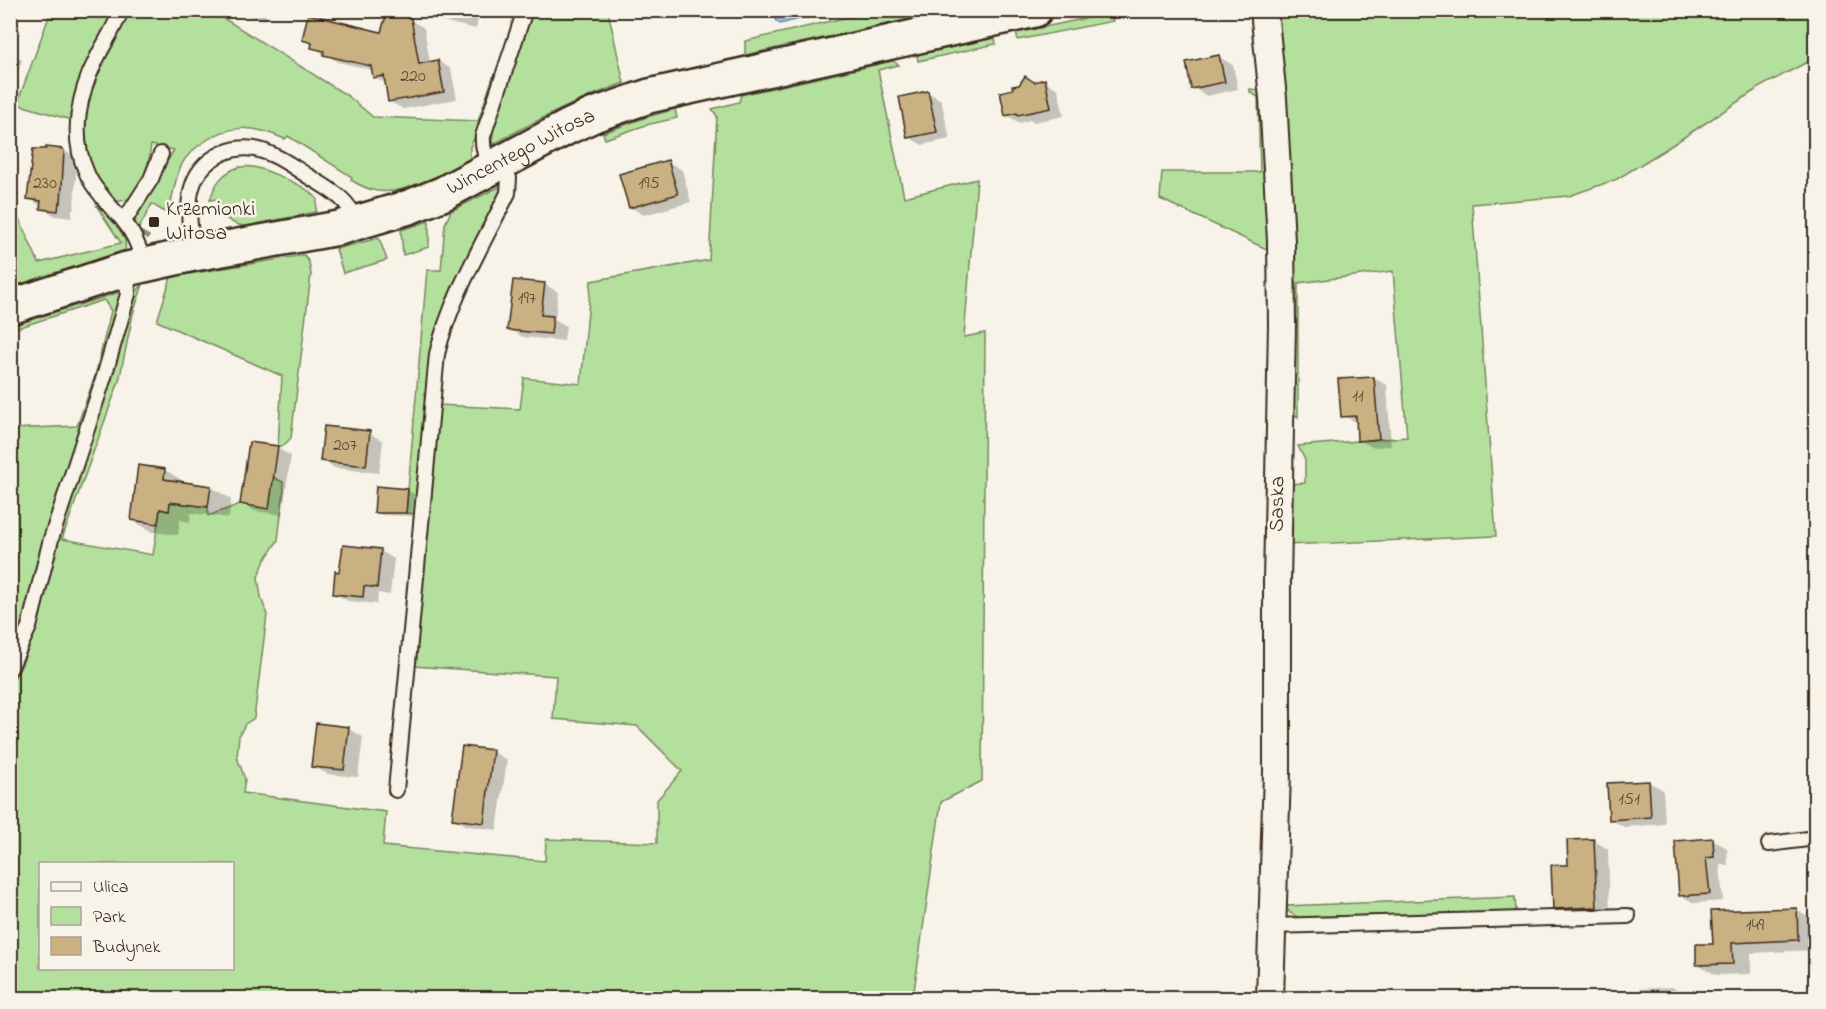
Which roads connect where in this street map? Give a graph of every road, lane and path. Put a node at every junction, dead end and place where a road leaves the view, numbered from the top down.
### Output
1 (121, 10) edge
2 (525, 10) edge
3 (1035, 10) edge
4 (1264, 10) edge
5 (161, 154) dead end
6 (496, 166) junction
7 (124, 221) junction
8 (358, 224) junction
9 (194, 254) junction
10 (135, 267) junction
11 (10, 307) edge
12 (10, 668) edge
13 (396, 790) dead end
14 (1815, 838) edge
15 (1769, 844) dead end
16 (1628, 916) dead end
17 (1272, 926) junction
18 (1270, 999) edge

1 - 7 lane
2 - 6 lane
3 - 6 street, Wincentego Witosa
4 - 17 street, Saska
5 - 7 lane
6 - 8 street, Wincentego Witosa
6 - 13 lane
7 - 10 lane
8 - 9 street, Wincentego Witosa
8 - 9 lane
9 - 10 street, Wincentego Witosa
10 - 11 street, Wincentego Witosa
10 - 12 lane
14 - 15 lane
16 - 17 lane
17 - 18 street, Saska

